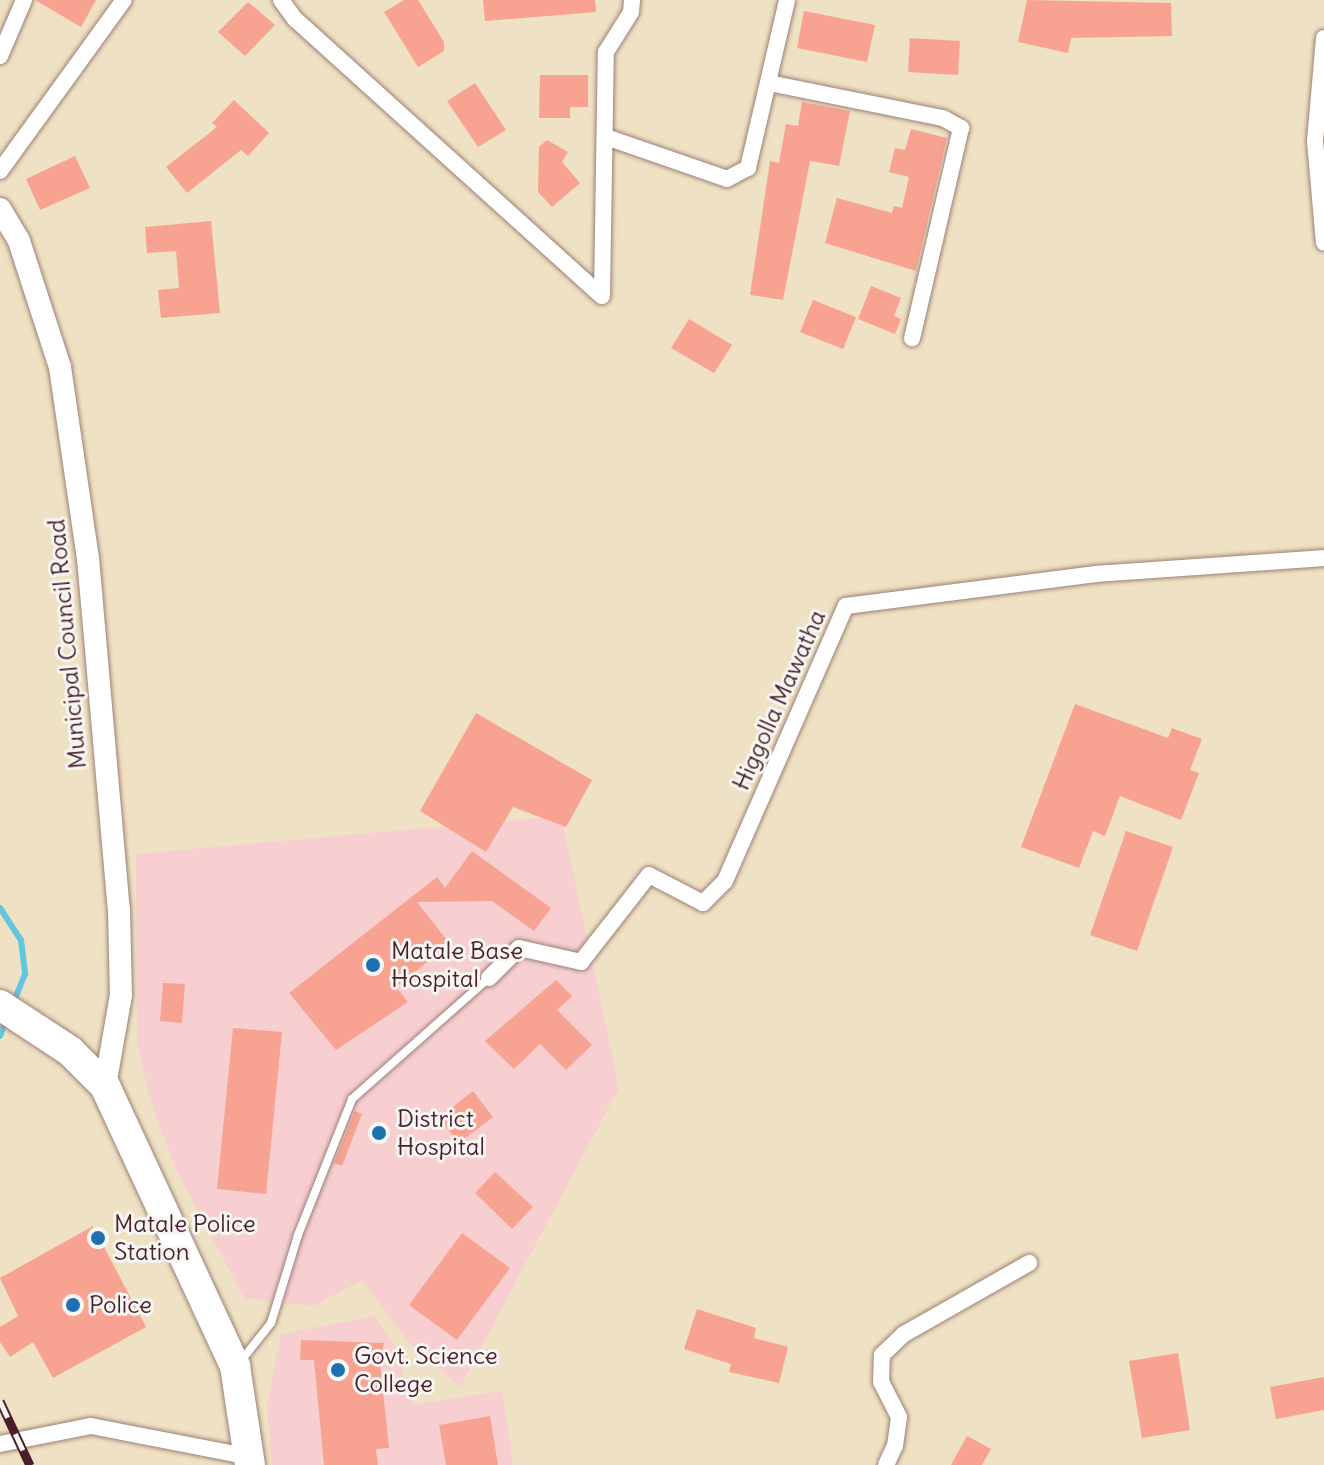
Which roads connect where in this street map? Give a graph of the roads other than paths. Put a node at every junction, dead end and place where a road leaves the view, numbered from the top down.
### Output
1 (124, 0) edge
2 (281, 0) edge
3 (632, 0) edge
4 (787, 0) edge
5 (0, 7) edge
6 (20, 8) edge
7 (1324, 38) edge
8 (0, 56) edge
9 (769, 83) junction
10 (1320, 129) edge
11 (606, 137) junction
12 (0, 171) edge
13 (0, 209) edge
14 (1324, 243) edge
15 (912, 338) dead end
16 (1324, 558) edge
17 (489, 978) joint
18 (0, 1005) edge
19 (105, 1086) junction
20 (1029, 1263) dead end
21 (235, 1366) junction
22 (0, 1444) edge
23 (250, 1461) edge
24 (886, 1465) edge

1 - 12 street
2 - 11 street
3 - 11 street
4 - 9 street
5 - 6 street
6 - 8 street
7 - 10 street
9 - 11 street
9 - 15 street
10 - 14 street
13 - 19 street, Municipal Council Road
16 - 17 street, Higgolla Mawatha
17 - 21 lane
18 - 19 highway
19 - 21 highway
20 - 24 street
21 - 23 highway
22 - 23 street

